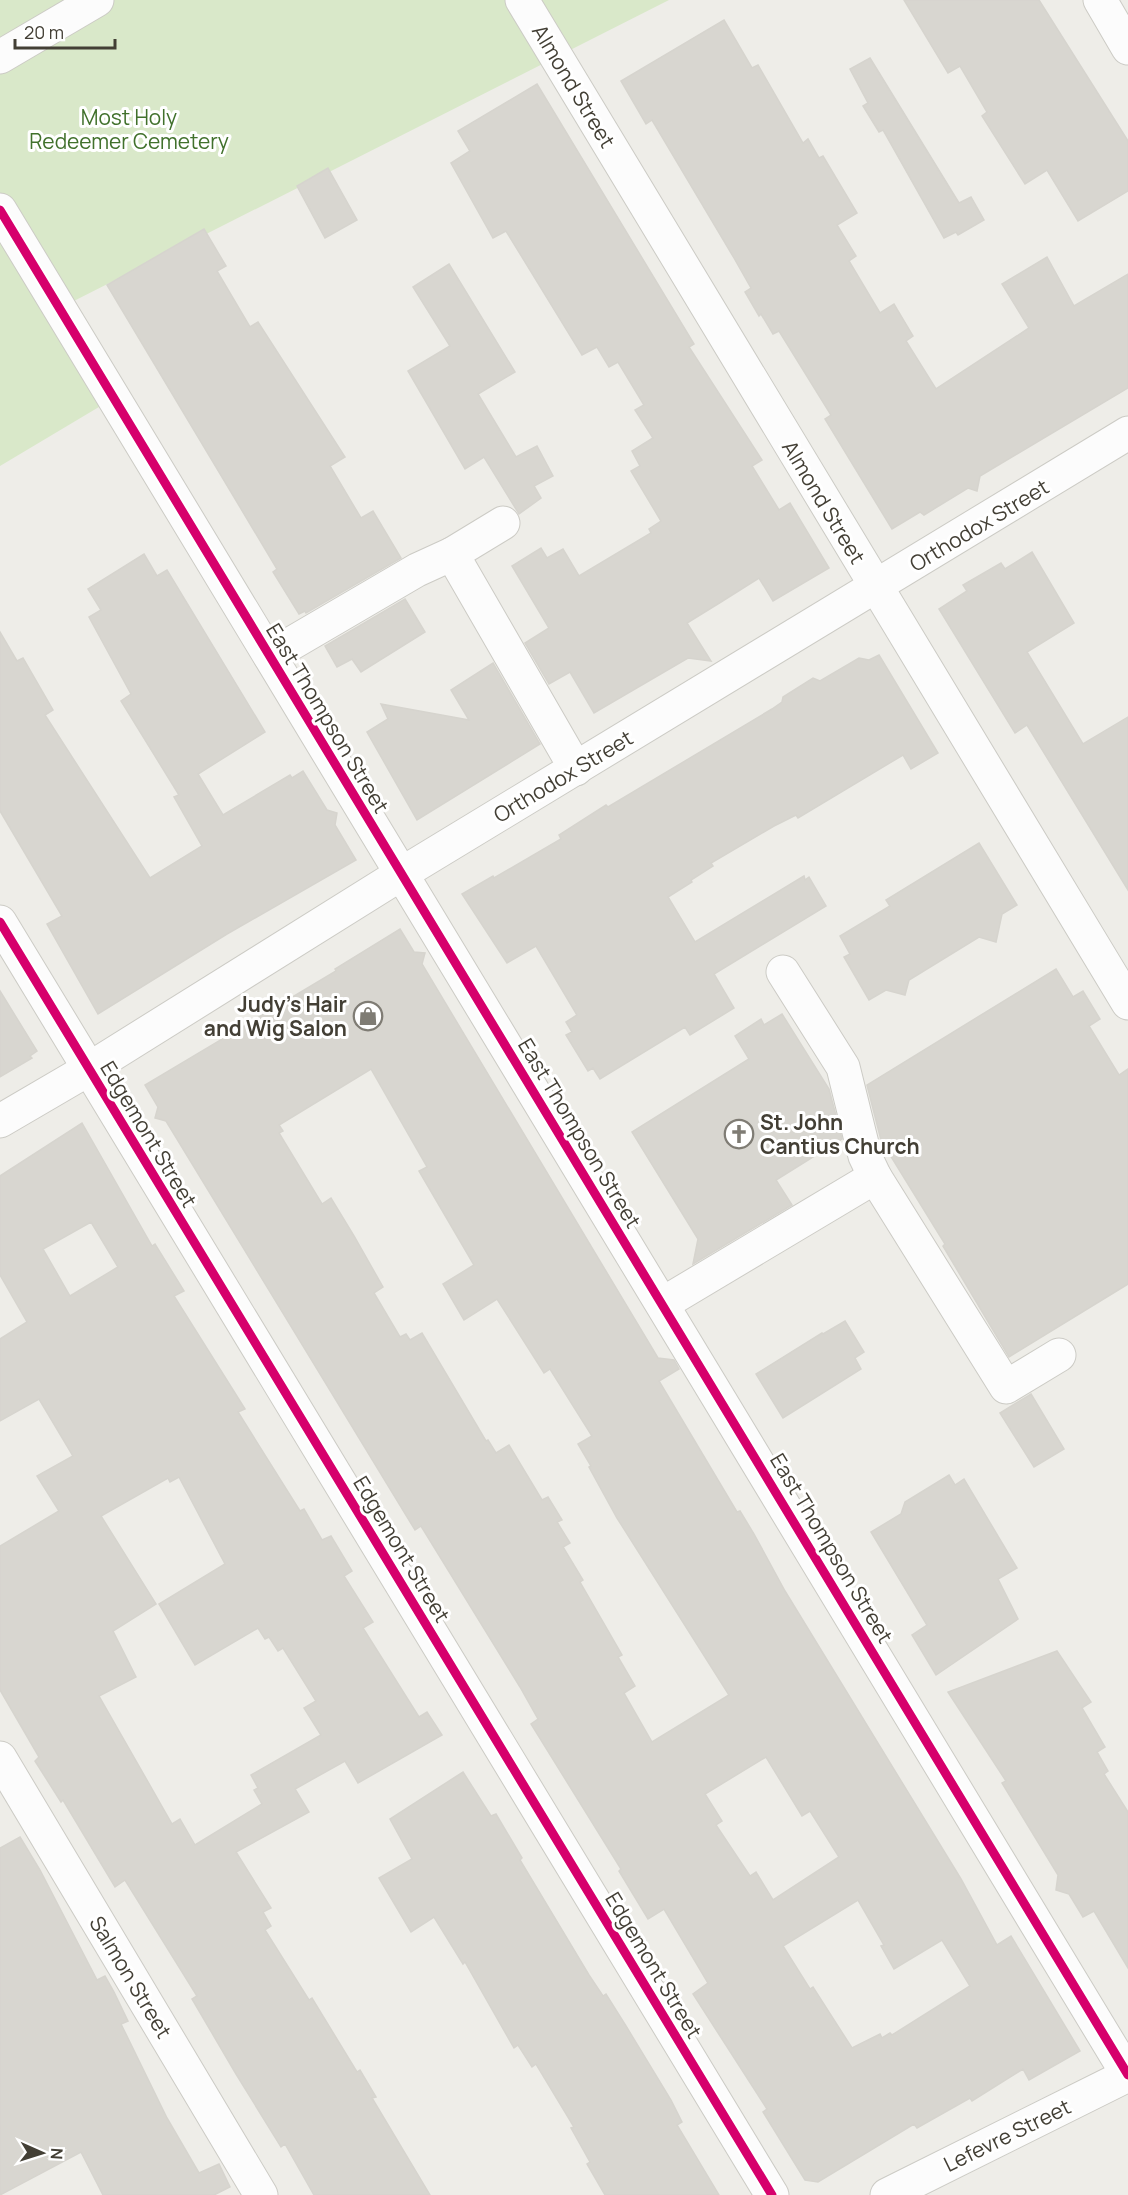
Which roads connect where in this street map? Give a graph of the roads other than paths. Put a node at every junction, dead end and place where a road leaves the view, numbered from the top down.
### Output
1 (97, 0) edge
2 (522, 0) edge
3 (1104, 2) edge
4 (1128, 48) edge
5 (0, 57) edge
6 (0, 210) edge
7 (1128, 433) edge
8 (503, 523) dead end
9 (452, 554) junction
10 (876, 588) junction
11 (270, 656) junction
12 (576, 769) junction
13 (401, 874) junction
14 (0, 922) edge
15 (783, 972) dead end
16 (1128, 1003) edge
17 (89, 1070) junction
18 (0, 1121) edge
19 (875, 1177) junction
20 (664, 1303) junction
21 (1059, 1355) dead end
22 (0, 1758) edge
23 (1128, 2075) edge
24 (261, 2195) edge
25 (772, 2195) edge
26 (886, 2195) edge

1 - 5 street
2 - 10 street, Almond Street
3 - 4 street
6 - 11 street, East Thompson Street
7 - 10 street, Orthodox Street
8 - 9 street
9 - 11 street
9 - 12 street
10 - 12 street, Orthodox Street
10 - 16 street, Almond Street
11 - 13 street, East Thompson Street
12 - 13 street, Orthodox Street
13 - 17 street, Orthodox Street
13 - 20 street, East Thompson Street
14 - 17 street, Edgemont Street
15 - 19 street
17 - 18 street, Orthodox Street
17 - 25 street, Edgemont Street
19 - 20 street
19 - 21 street
20 - 23 street, East Thompson Street
22 - 24 street, Salmon Street
23 - 26 street, Lefevre Street

